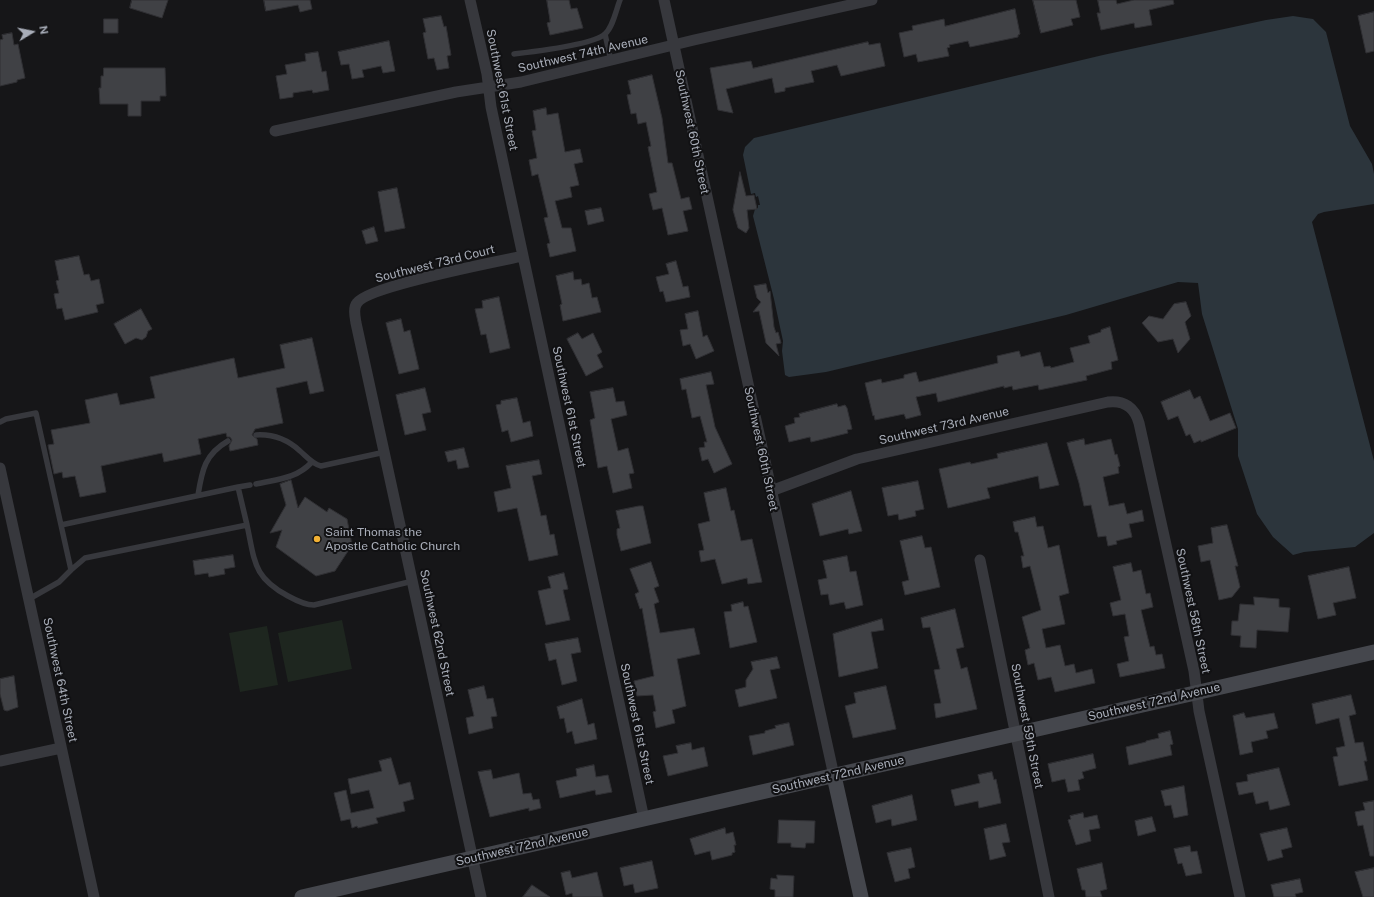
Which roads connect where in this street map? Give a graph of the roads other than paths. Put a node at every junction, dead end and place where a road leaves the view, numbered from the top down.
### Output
1 (470, 0) edge
2 (620, 0) edge
3 (664, 0) edge
4 (872, 0) edge
5 (840, 4) edge
6 (605, 34) junction
7 (673, 45) junction
8 (514, 54) dead end
9 (611, 61) junction
10 (489, 88) junction
11 (275, 130) dead end
12 (523, 256) junction
13 (356, 304) joint
14 (1127, 405) joint
15 (0, 422) edge
16 (256, 435) dead end
17 (228, 441) dead end
18 (385, 452) junction
19 (312, 462) junction
20 (0, 468) edge
21 (238, 487) junction
22 (770, 491) junction
23 (198, 495) junction
24 (61, 525) junction
25 (247, 525) junction
26 (980, 560) dead end
27 (71, 570) junction
28 (413, 581) junction
29 (29, 598) junction
30 (1374, 652) edge
31 (1197, 693) junction
32 (1015, 734) junction
33 (61, 748) junction
34 (0, 761) edge
35 (834, 776) junction
36 (644, 819) junction
37 (472, 858) junction
38 (94, 897) edge
39 (302, 897) edge
40 (481, 897) edge
41 (861, 897) edge
42 (1050, 897) edge
43 (1240, 897) edge

1 - 10 street, Southwest 61st Street
2 - 6 lane
3 - 7 street, Southwest 60th Street
4 - 5 street, Southwest 74th Avenue
5 - 7 street, Southwest 74th Avenue
6 - 8 lane
6 - 9 lane
7 - 9 street, Southwest 74th Avenue
7 - 22 street, Southwest 60th Street
9 - 10 street, Southwest 74th Avenue
10 - 11 street, Southwest 74th Avenue
10 - 12 street, Southwest 61st Street
12 - 13 street, Southwest 73rd Court
12 - 36 street, Southwest 61st Street
13 - 18 street, Southwest 62nd Street
14 - 22 street, Southwest 73rd Avenue
14 - 31 street, Southwest 58th Street
15 - 24 lane
16 - 19 lane
17 - 23 lane
18 - 19 lane
18 - 28 street, Southwest 62nd Street
19 - 21 lane
20 - 29 street, Southwest 64th Street
21 - 23 lane
21 - 25 lane
22 - 35 street, Southwest 60th Street
23 - 24 lane
24 - 27 lane
25 - 27 lane
25 - 28 lane
26 - 32 street, Southwest 59th Street
27 - 29 lane
28 - 37 street, Southwest 62nd Street
29 - 33 street, Southwest 64th Street
30 - 31 street, Southwest 72nd Avenue
31 - 32 street, Southwest 72nd Avenue
31 - 43 street, Southwest 58th Street
32 - 35 street, Southwest 72nd Avenue
32 - 42 street, Southwest 59th Street
33 - 34 street
33 - 38 street, Southwest 64th Street
35 - 36 street, Southwest 72nd Avenue
35 - 41 street, Southwest 60th Street
36 - 37 street, Southwest 72nd Avenue
37 - 39 street, Southwest 72nd Avenue
37 - 40 street, Southwest 62nd Street

